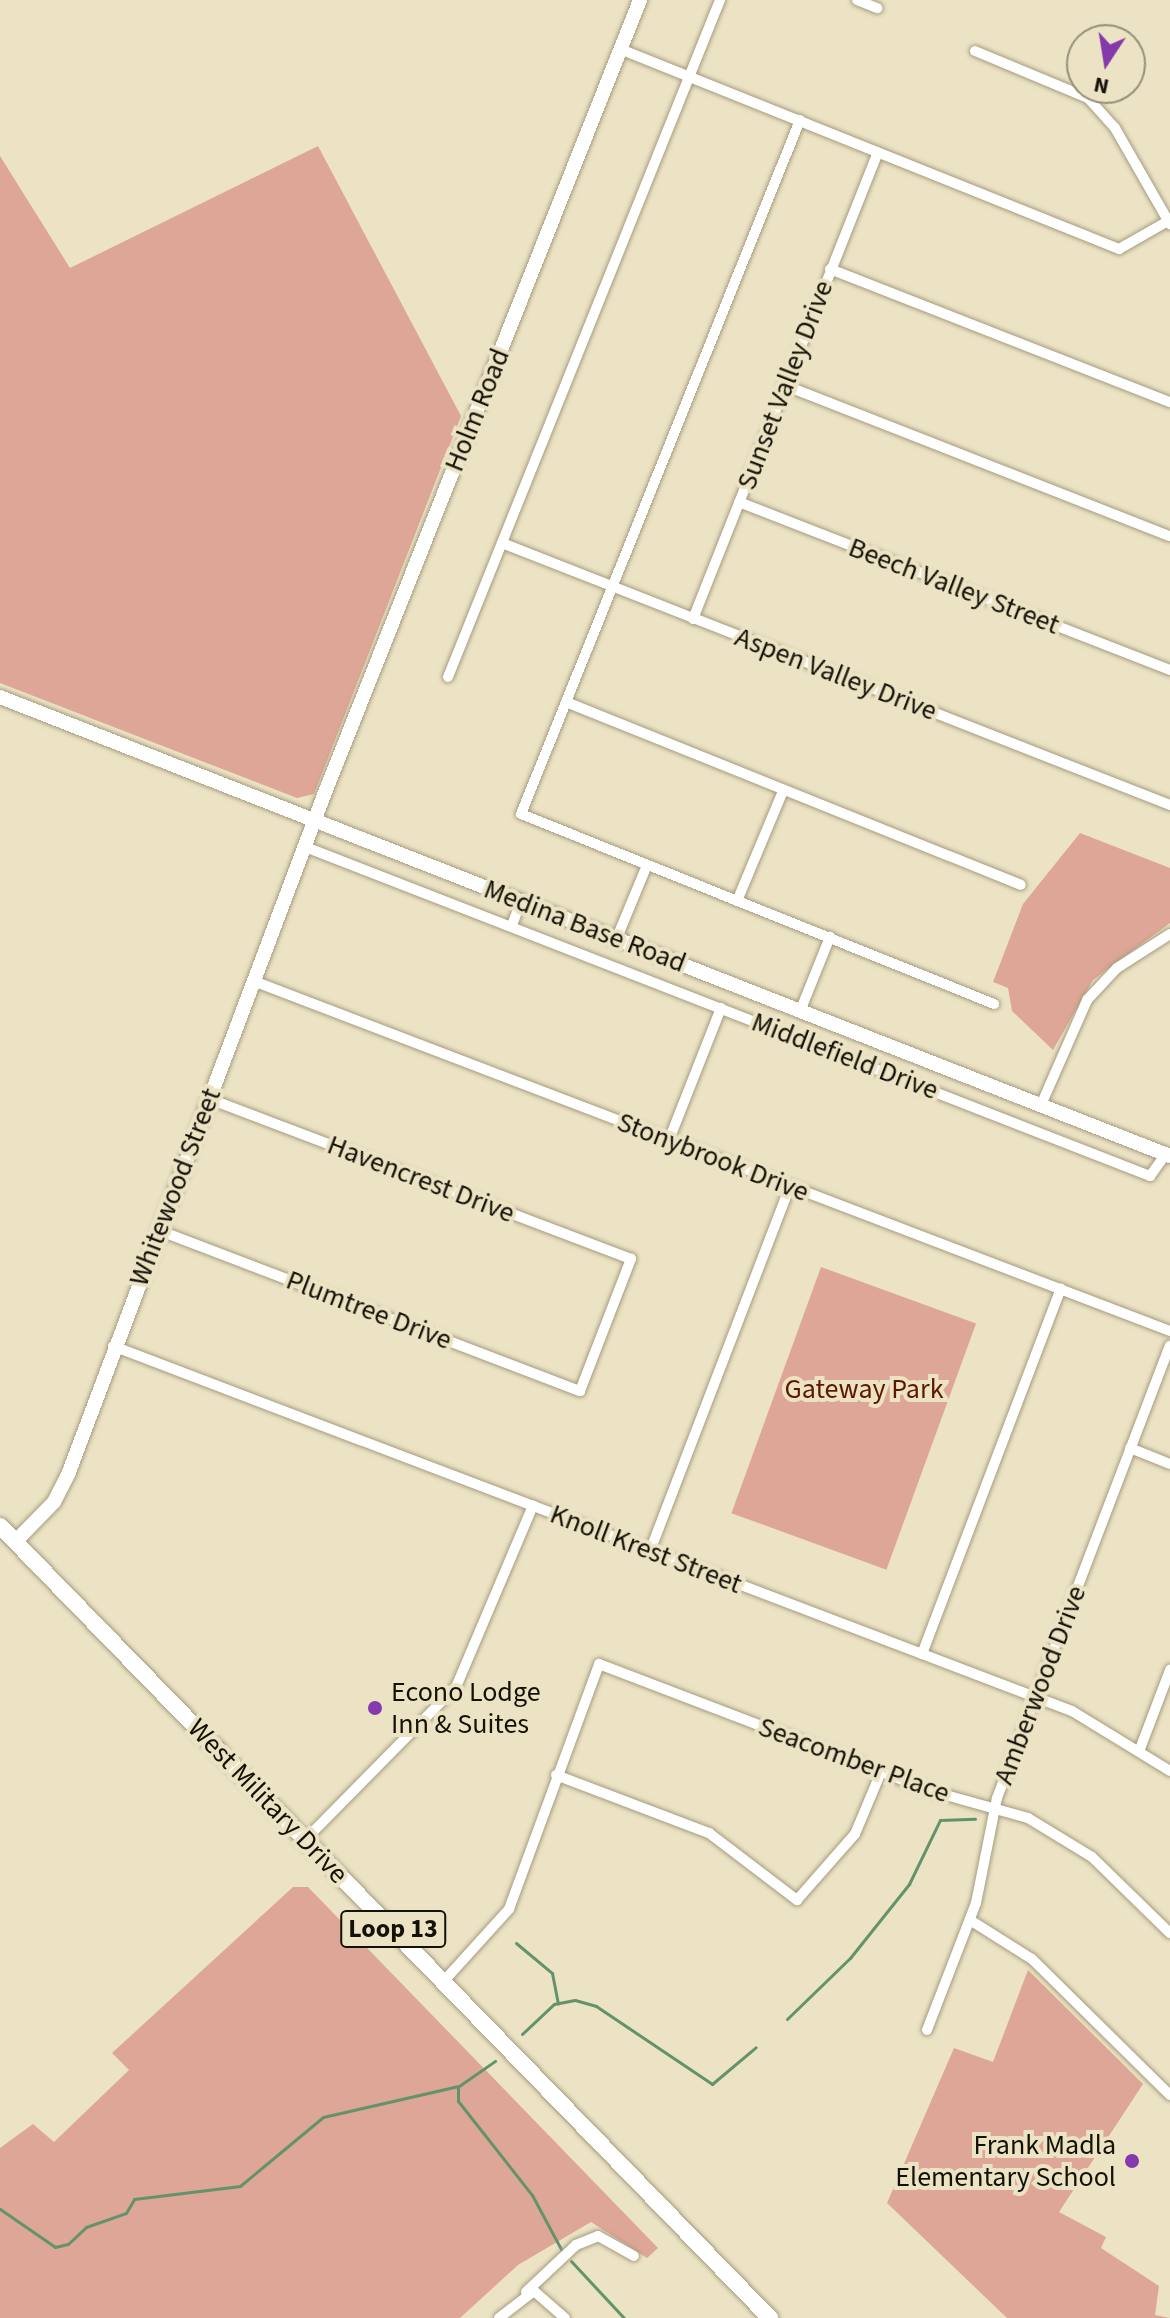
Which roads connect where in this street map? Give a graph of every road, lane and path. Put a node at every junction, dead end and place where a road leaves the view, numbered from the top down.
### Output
1 (640, 0) edge
2 (720, 0) edge
3 (857, 0) edge
4 (877, 8) dead end
5 (620, 49) junction
6 (975, 51) dead end
7 (690, 77) junction
8 (800, 120) junction
9 (878, 152) junction
10 (1169, 223) edge
11 (830, 269) junction
12 (784, 385) junction
13 (1170, 402) edge
14 (739, 502) junction
15 (1170, 536) edge
16 (502, 543) junction
17 (611, 586) junction
18 (693, 619) junction
19 (1170, 670) edge
20 (448, 677) dead end
21 (0, 697) edge
22 (566, 702) junction
23 (783, 791) junction
24 (1170, 805) edge
25 (318, 822) junction
26 (308, 848) junction
27 (647, 865) junction
28 (1021, 885) dead end
29 (521, 901) junction
30 (737, 901) junction
31 (512, 925) junction
32 (1170, 934) edge
33 (830, 937) junction
34 (616, 940) junction
35 (256, 982) junction
36 (994, 1004) dead end
37 (721, 1008) junction
38 (801, 1009) junction
39 (210, 1099) junction
40 (1041, 1105) junction
41 (669, 1140) junction
42 (1168, 1155) edge
43 (790, 1186) junction
44 (158, 1230) junction
45 (1061, 1289) junction
46 (1170, 1331) edge
47 (113, 1346) junction
48 (1170, 1346) edge
49 (580, 1391) joint
50 (1130, 1448) junction
51 (1170, 1464) edge
52 (533, 1506) junction
53 (0, 1526) edge
54 (15, 1542) junction
55 (650, 1551) junction
56 (922, 1654) junction
57 (1170, 1670) edge
58 (1035, 1697) junction
59 (1140, 1749) junction
60 (1170, 1771) edge
61 (881, 1772) junction
62 (556, 1775) junction
63 (995, 1806) junction
64 (305, 1840) junction
65 (970, 1920) junction
66 (1170, 1933) edge
67 (444, 1981) junction
68 (927, 2030) dead end
69 (1170, 2095) edge
70 (634, 2256) dead end
71 (526, 2292) junction
72 (499, 2318) edge
73 (565, 2318) edge
74 (770, 2318) edge

1 - 5 street, Holm Road
2 - 7 street
3 - 4 street
5 - 7 street
5 - 25 street, Holm Road
6 - 10 street
7 - 8 street
7 - 16 street
8 - 9 street
8 - 17 street
9 - 10 street
9 - 11 street, Sunset Valley Drive
11 - 12 street, Sunset Valley Drive
11 - 13 street
12 - 14 street, Sunset Valley Drive
12 - 15 street
14 - 18 street, Sunset Valley Drive
14 - 19 street, Beech Valley Street
16 - 17 street, Aspen Valley Drive
16 - 20 street
17 - 18 street, Aspen Valley Drive
17 - 22 street
18 - 24 street, Aspen Valley Drive
21 - 25 street, Medina Base Road
22 - 23 street
22 - 27 street
23 - 28 street
23 - 30 street
25 - 26 street, Whitewood Street
25 - 29 street, Medina Base Road
26 - 31 street, Middlefield Drive
26 - 35 street, Whitewood Street
27 - 30 street
27 - 34 street
29 - 31 street
29 - 34 street, Medina Base Road
30 - 33 street
31 - 37 street, Middlefield Drive
32 - 40 street
33 - 36 street
33 - 38 street
34 - 38 street, Medina Base Road
35 - 39 street, Whitewood Street
35 - 41 street, Stonybrook Drive
37 - 41 street
37 - 42 street, Middlefield Drive
38 - 40 street, Medina Base Road
39 - 44 street, Whitewood Street
39 - 49 street, Havencrest Drive
40 - 42 street, Medina Base Road
41 - 43 street, Stonybrook Drive
43 - 45 street, Stonybrook Drive
43 - 55 street
44 - 47 street, Whitewood Street
44 - 49 street, Plumtree Drive
45 - 46 street, Stonybrook Drive
45 - 56 street
47 - 52 street, Knoll Krest Street
47 - 54 street, Whitewood Street
48 - 50 street, Amberwood Drive
50 - 51 street
50 - 58 street, Amberwood Drive
52 - 55 street, Knoll Krest Street
52 - 64 street
53 - 54 main road, West Military Drive / Loop 13
54 - 64 main road, West Military Drive / Loop 13
55 - 56 street, Knoll Krest Street
56 - 58 street, Knoll Krest Street
57 - 59 street
58 - 59 street, Knoll Krest Street
58 - 63 street, Amberwood Drive
59 - 60 street, Knoll Krest Street
61 - 62 street, Seacomber Place
61 - 62 street
61 - 63 street, Seacomber Place
62 - 67 street
63 - 65 street, Amberwood Drive
63 - 66 street, Seacomber Place
64 - 67 main road, West Military Drive / Loop 13
65 - 68 street, Amberwood Drive
65 - 69 street
67 - 74 main road, West Military Drive / Loop 13
70 - 71 street
71 - 72 street
71 - 73 street

